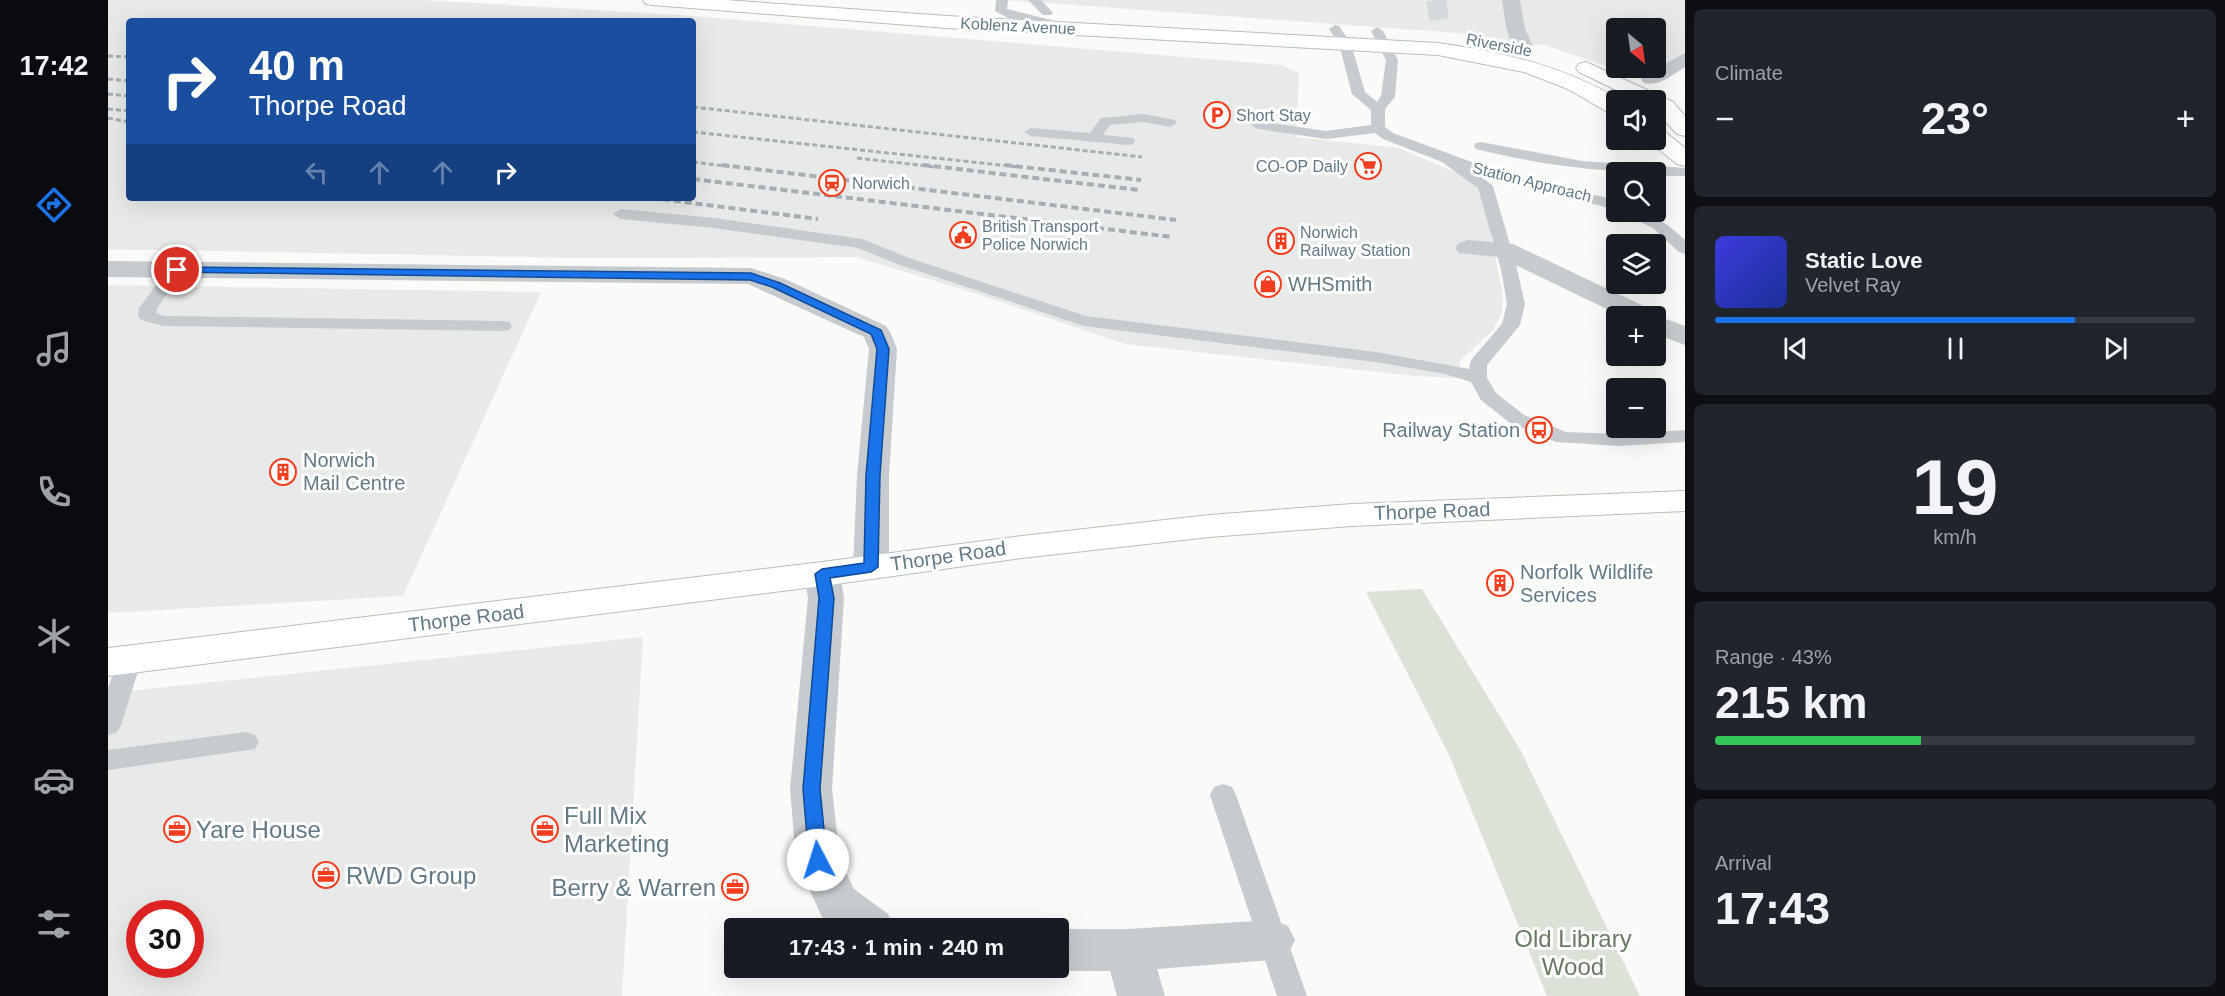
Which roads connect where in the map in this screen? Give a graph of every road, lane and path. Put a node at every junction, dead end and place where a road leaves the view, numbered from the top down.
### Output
1 (652, 0) edge
2 (827, 0) edge
3 (1511, 0) edge
4 (1002, 5) edge
5 (1041, 7) edge
6 (1074, 29) junction
7 (1340, 36) junction
8 (1381, 39) junction
9 (1522, 43) junction
10 (1685, 59) edge
11 (1651, 79) dead end
12 (1632, 90) edge
13 (1606, 103) edge
14 (1666, 108) edge
15 (1378, 109) junction
16 (1170, 123) dead end
17 (1258, 126) dead end
18 (1378, 129) junction
19 (1685, 129) edge
20 (1031, 132) dead end
21 (1094, 138) junction
22 (1128, 141) dead end
23 (1666, 144) edge
24 (1481, 146) dead end
25 (1447, 159) junction
26 (1685, 159) edge
27 (1685, 172) edge
28 (1606, 202) edge
29 (621, 214) dead end
30 (1653, 222) edge
31 (1468, 248) dead end
32 (1504, 249) junction
33 (1685, 249) edge
34 (108, 269) edge
35 (177, 270) junction
36 (1621, 306) edge
37 (503, 326) dead end
38 (1666, 328) edge
39 (1685, 337) edge
40 (1478, 378) junction
41 (1685, 436) edge
42 (1685, 501) edge
43 (871, 567) junction
44 (822, 574) junction
45 (119, 660) edge
46 (108, 725) edge
47 (246, 741) dead end
48 (108, 760) edge
49 (1223, 795) dead end
50 (858, 918) edge
51 (1272, 940) junction
52 (1069, 950) edge
53 (1128, 950) junction
54 (1141, 996) edge
55 (1292, 996) edge

1 - 6 main road, Koblenz Avenue
2 - 4 main road, Koblenz Avenue
3 - 9 street
4 - 5 main road, Koblenz Avenue
4 - 6 lane
5 - 7 main road, Koblenz Avenue
6 - 7 main road, Koblenz Avenue
7 - 8 main road, Koblenz Avenue
7 - 15 lane
8 - 9 main road, Riverside
8 - 13 main road, Riverside
8 - 15 lane
9 - 12 main road, Riverside
10 - 11 street
14 - 19 main road, Riverside
15 - 18 lane
16 - 21 lane
17 - 18 lane
18 - 25 lane, Station Approach
20 - 21 lane
21 - 22 lane
23 - 26 main road
24 - 27 lane
25 - 28 lane, Station Approach
25 - 32 lane, Station Approach
29 - 40 lane
30 - 33 lane
31 - 32 street
32 - 36 street
32 - 40 lane, Station Approach
34 - 35 street
35 - 37 lane
35 - 43 street
38 - 39 street
40 - 41 lane
42 - 43 main road, Thorpe Road
43 - 44 main road, Thorpe Road
44 - 45 main road, Thorpe Road
44 - 50 street
45 - 46 lane
47 - 48 lane
49 - 51 lane
51 - 53 street
51 - 55 lane
52 - 53 street
53 - 54 street

